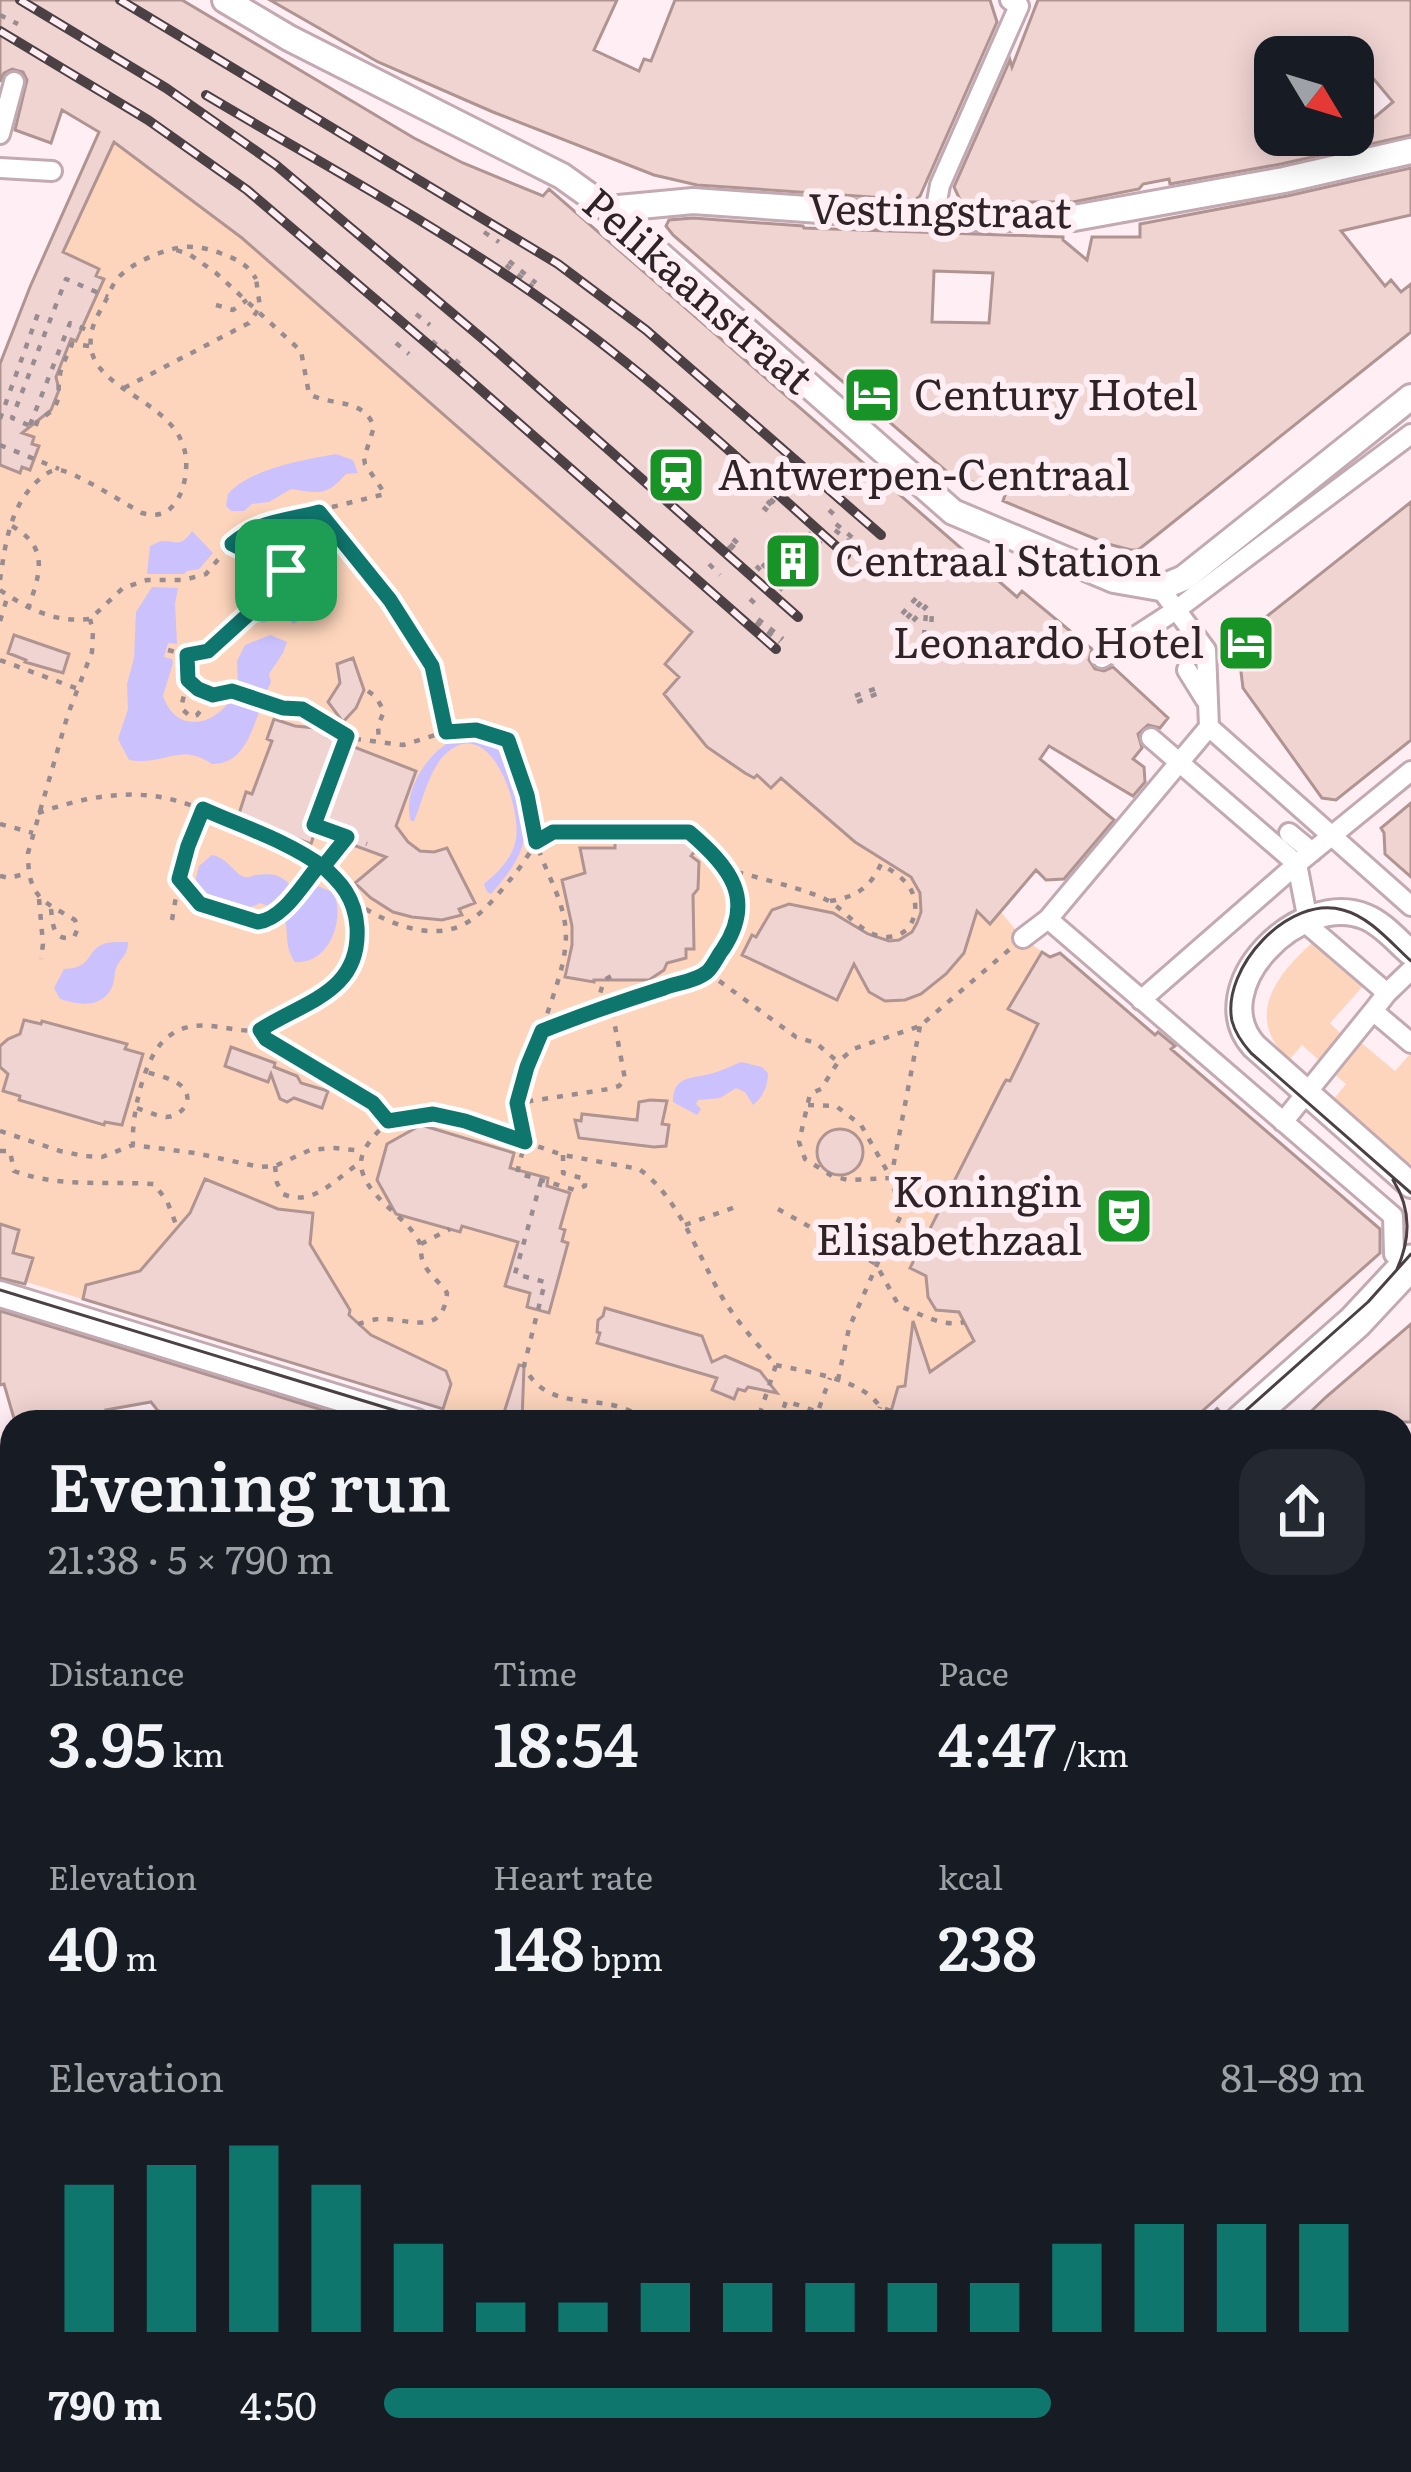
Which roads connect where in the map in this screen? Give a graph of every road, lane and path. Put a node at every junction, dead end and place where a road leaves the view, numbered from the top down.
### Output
1 (224, 0) edge
2 (1015, 3) edge
3 (1, 15) edge
4 (18, 24) dead end
5 (14, 82) dead end
6 (0, 134) edge
7 (1411, 152) edge
8 (0, 168) edge
9 (52, 171) dead end
10 (608, 209) junction
11 (934, 218) junction
12 (484, 232) dead end
13 (499, 242) dead end
14 (173, 250) junction
15 (507, 263) dead end
16 (535, 285) dead end
17 (108, 297) junction
18 (247, 300) junction
19 (216, 304) dead end
20 (40, 308) dead end
21 (416, 314) dead end
22 (430, 325) dead end
23 (92, 332) junction
24 (396, 343) dead end
25 (430, 343) dead end
26 (91, 346) junction
27 (409, 354) dead end
28 (458, 366) dead end
29 (124, 388) junction
30 (1411, 398) edge
31 (0, 419) edge
32 (1384, 419) junction
33 (29, 426) junction
34 (1406, 437) edge
35 (0, 446) edge
36 (1411, 463) edge
37 (59, 470) junction
38 (789, 475) dead end
39 (801, 486) dead end
40 (765, 504) joint
41 (829, 510) dead end
42 (319, 512) junction
43 (10, 526) junction
44 (806, 535) dead end
45 (782, 536) dead end
46 (731, 542) joint
47 (232, 544) junction
48 (818, 546) dead end
49 (859, 547) dead end
50 (788, 556) dead end
51 (810, 560) dead end
52 (709, 564) dead end
53 (759, 565) dead end
54 (803, 570) dead end
55 (721, 574) dead end
56 (772, 574) dead end
57 (0, 580) edge
58 (1160, 588) junction
59 (0, 590) edge
60 (8, 596) junction
61 (750, 599) dead end
62 (759, 607) dead end
63 (28, 609) junction
64 (1176, 610) junction
65 (929, 613) dead end
66 (907, 618) joint
67 (90, 620) junction
68 (757, 620) dead end
69 (0, 621) edge
70 (927, 636) dead end
71 (782, 640) dead end
72 (172, 651) dead end
73 (187, 655) junction
74 (1102, 658) dead end
75 (0, 660) edge
76 (1187, 670) dead end
77 (188, 680) junction
78 (78, 689) junction
79 (880, 690) dead end
80 (368, 691) dead end
81 (213, 695) junction
82 (856, 699) dead end
83 (1207, 703) junction
84 (1209, 727) junction
85 (446, 732) junction
86 (347, 736) junction
87 (1151, 738) dead end
88 (379, 742) junction
89 (1179, 762) junction
90 (1411, 771) edge
91 (203, 809) junction
92 (38, 814) junction
93 (0, 824) edge
94 (1289, 832) dead end
95 (33, 833) junction
96 (1330, 836) junction
97 (347, 837) junction
98 (536, 842) junction
99 (367, 844) dead end
100 (1304, 858) junction
101 (321, 866) junction
102 (724, 868) junction
103 (28, 872) junction
104 (0, 876) edge
105 (179, 879) junction
106 (39, 899) junction
107 (352, 901) junction
108 (830, 901) junction
109 (1411, 905) edge
110 (51, 909) junction
111 (1306, 918) junction
112 (1048, 919) junction
113 (172, 920) dead end
114 (1023, 938) joint
115 (1411, 953) edge
116 (41, 959) dead end
117 (1411, 970) edge
118 (707, 972) junction
119 (615, 974) dead end
120 (1387, 993) junction
121 (1141, 1000) junction
122 (607, 1006) junction
123 (1373, 1011) junction
124 (920, 1026) junction
125 (260, 1030) junction
126 (542, 1031) junction
127 (1411, 1043) edge
128 (838, 1062) junction
129 (147, 1072) junction
130 (133, 1089) dead end
131 (141, 1091) junction
132 (1306, 1092) junction
133 (517, 1103) junction
134 (808, 1105) junction
135 (136, 1108) junction
136 (388, 1121) junction
137 (1282, 1122) junction
138 (0, 1130) edge
139 (525, 1142) junction
140 (133, 1145) junction
141 (0, 1150) edge
142 (363, 1151) junction
143 (563, 1155) junction
144 (817, 1156) dead end
145 (806, 1159) junction
146 (361, 1162) junction
147 (275, 1166) junction
148 (891, 1178) junction
149 (542, 1180) junction
150 (1411, 1185) edge
151 (295, 1199) junction
152 (741, 1205) dead end
153 (778, 1209) dead end
154 (293, 1210) dead end
155 (686, 1225) junction
156 (177, 1227) dead end
157 (450, 1229) dead end
158 (890, 1236) dead end
159 (421, 1244) junction
160 (886, 1244) dead end
161 (1402, 1258) edge
162 (876, 1264) junction
163 (0, 1294) edge
164 (1411, 1294) edge
165 (964, 1322) dead end
166 (358, 1324) dead end
167 (776, 1365) junction
168 (830, 1378) junction
169 (838, 1380) junction
170 (880, 1407) junction
171 (378, 1410) edge
172 (623, 1410) edge
173 (761, 1410) edge
174 (783, 1410) edge
175 (815, 1410) edge
176 (818, 1410) edge
177 (879, 1410) edge
178 (888, 1410) edge
179 (1256, 1410) edge
180 (1280, 1410) edge

1 - 10 street, Pelikaanstraat
2 - 11 street
3 - 4 path
5 - 6 street
7 - 11 street, Vestingstraat
8 - 9 street
10 - 11 street, Vestingstraat
10 - 58 street, Pelikaanstraat
12 - 13 path
14 - 17 path
14 - 18 path
14 - 29 path, bridge
15 - 16 path
17 - 23 path
17 - 33 path
18 - 19 path
18 - 42 path
20 - 31 path
21 - 22 path
23 - 26 path
23 - 33 path
24 - 27 path
25 - 28 path
26 - 29 path
26 - 33 path
29 - 37 path
30 - 32 street
32 - 34 street
32 - 58 street
34 - 36 street
34 - 64 street
35 - 37 path
37 - 43 path
38 - 39 path
40 - 40 path
41 - 49 path
42 - 47 path
42 - 85 path
43 - 57 path
43 - 63 path
44 - 48 path
45 - 51 path
46 - 46 path
47 - 67 path
47 - 73 path
50 - 54 path
52 - 55 path
53 - 56 path
58 - 64 street
59 - 60 path
60 - 63 path
60 - 69 path
61 - 62 path
63 - 67 path
64 - 74 street
64 - 83 street
65 - 70 path
66 - 66 path
67 - 78 path
68 - 71 path
72 - 73 path
73 - 77 path
75 - 78 path
76 - 83 street
77 - 81 path
77 - 81 path
78 - 92 path
79 - 82 path
80 - 88 path
81 - 86 path
83 - 84 street
84 - 89 street
84 - 96 street
85 - 88 path
85 - 98 path
86 - 88 path
86 - 97 path
87 - 89 street
89 - 100 street
89 - 112 street
90 - 96 street
91 - 92 path
91 - 101 path
91 - 105 path
92 - 95 path
93 - 95 path
94 - 100 street
95 - 103 path
96 - 100 street
96 - 109 street
97 - 99 path
97 - 101 path
98 - 102 path
98 - 107 path
98 - 126 path
100 - 111 street
100 - 121 street
101 - 105 path
101 - 107 path
102 - 108 path
102 - 118 path
103 - 104 path
103 - 106 path
105 - 113 path
106 - 110 path
106 - 116 path
107 - 125 path
108 - 108 path
110 - 110 path
111 - 115 street
111 - 120 street
111 - 132 street
112 - 114 street
112 - 121 street
114 - 124 path
117 - 120 street
118 - 122 path
118 - 128 path
119 - 122 path
120 - 123 street
121 - 137 street
122 - 126 path
122 - 133 path
123 - 127 street
123 - 132 street
124 - 128 path
124 - 148 path
125 - 129 path
125 - 136 path
126 - 133 path
128 - 134 path
129 - 131 path
129 - 135 path
130 - 131 path
131 - 135 path
132 - 137 street
132 - 150 street
133 - 139 path
134 - 145 path
134 - 148 path
135 - 140 path
136 - 139 path
136 - 142 path
137 - 161 street
138 - 140 path
139 - 143 path
139 - 149 path
140 - 147 path
141 - 156 path
142 - 146 path
142 - 147 path
143 - 149 path
143 - 155 path
144 - 145 path
145 - 148 path
146 - 151 path
146 - 159 path
147 - 151 path
148 - 158 path
149 - 172 path
151 - 154 path
152 - 155 path
153 - 162 path
155 - 167 path
157 - 159 path
159 - 166 path
160 - 162 path
161 - 179 main road
162 - 165 path
162 - 169 path
163 - 171 street
164 - 180 main road
167 - 168 path
167 - 173 path
168 - 169 path
168 - 176 path
169 - 170 path
170 - 177 path
170 - 178 path
174 - 175 path

